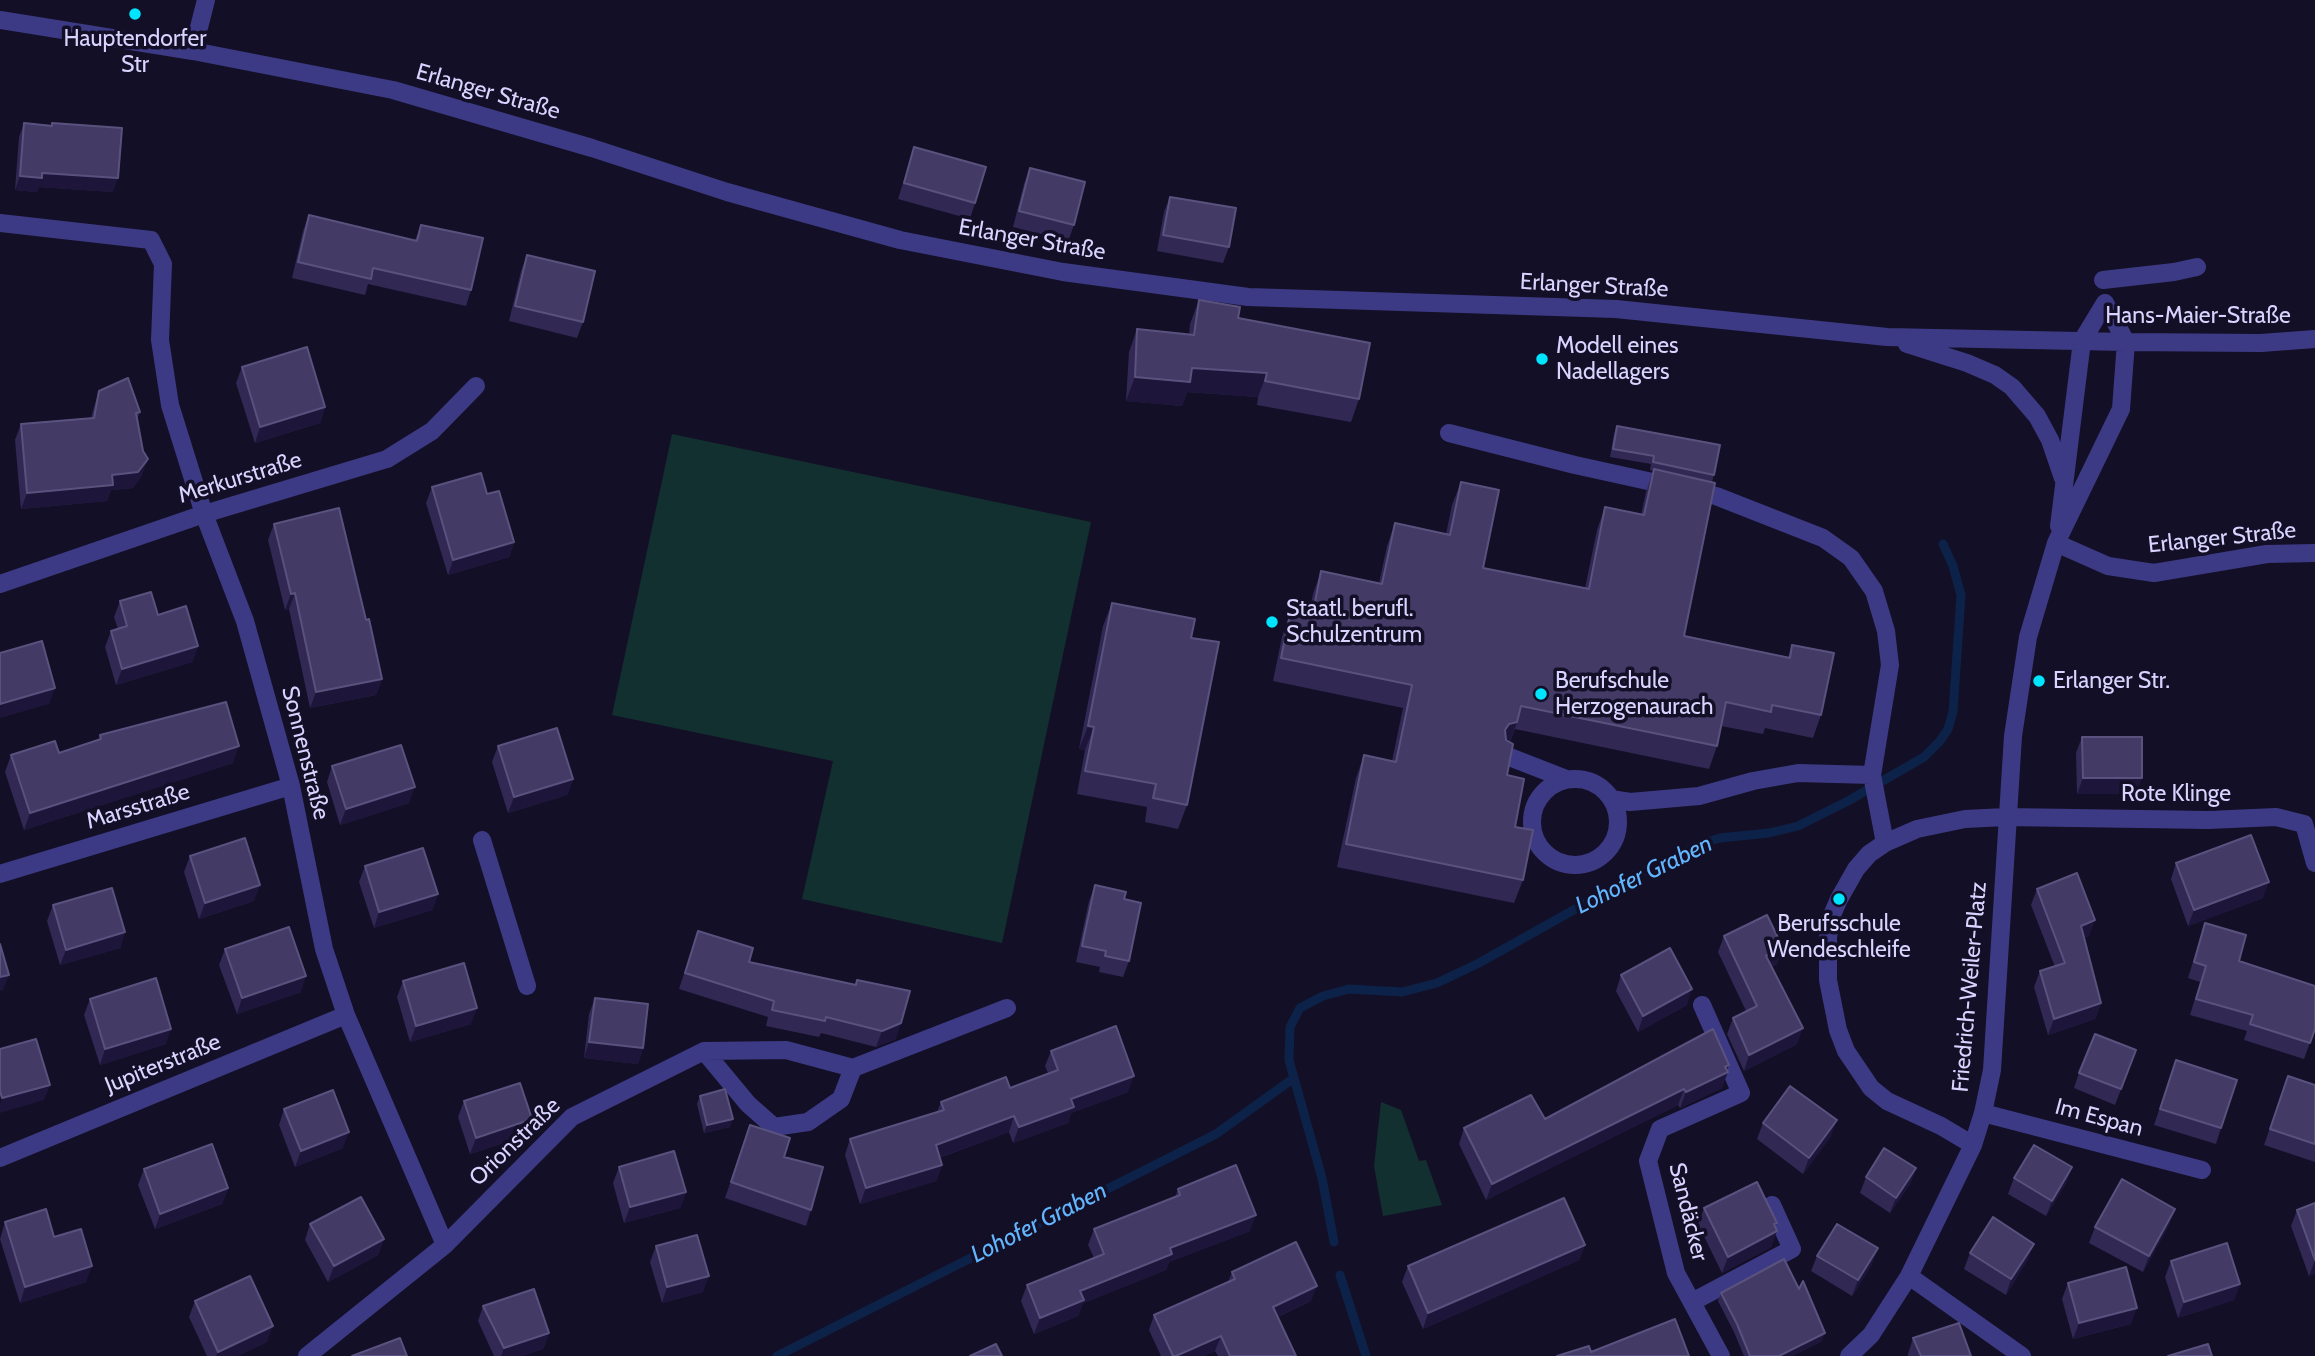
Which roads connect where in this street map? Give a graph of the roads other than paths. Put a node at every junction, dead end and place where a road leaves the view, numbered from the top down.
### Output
1 (206, 0) edge
2 (0, 20) edge
3 (193, 51) junction
4 (0, 223) edge
5 (2197, 267) dead end
6 (2102, 280) dead end
7 (1887, 337) junction
8 (2315, 339) edge
9 (2082, 341) junction
10 (2126, 342) junction
11 (476, 386) dead end
12 (1449, 433) dead end
13 (2065, 484) junction
14 (204, 514) junction
15 (2056, 543) junction
16 (2315, 553) edge
17 (0, 584) edge
18 (1507, 756) edge
19 (1872, 775) junction
20 (1566, 779) junction
21 (291, 786) junction
22 (1611, 799) junction
23 (2007, 817) junction
24 (482, 840) dead end
25 (1885, 843) junction
26 (2315, 863) edge
27 (0, 874) edge
28 (527, 986) dead end
29 (1702, 1005) dead end
30 (1007, 1008) dead end
31 (346, 1015) junction
32 (704, 1051) junction
33 (853, 1068) junction
34 (1983, 1113) junction
35 (1972, 1145) junction
36 (0, 1158) edge
37 (2202, 1170) dead end
38 (1772, 1205) edge
39 (446, 1245) junction
40 (1909, 1276) junction
41 (1692, 1302) junction
42 (307, 1356) edge
43 (1721, 1356) edge
44 (1849, 1356) edge
45 (2022, 1356) edge

1 - 3 street
2 - 3 street, Erlanger Straße
3 - 7 street, Erlanger Straße
4 - 14 street, Sonnenstraße
5 - 6 street
7 - 9 street, Erlanger Straße
7 - 13 street, Erlanger Straße
8 - 10 street, Hans-Maier-Straße
9 - 10 street, Hans-Maier-Straße
9 - 10 street
9 - 13 street, Erlanger Straße
10 - 15 street
11 - 14 street, Merkurstraße
12 - 19 street
13 - 15 street, Erlanger Straße
14 - 17 street, Merkurstraße
14 - 21 street, Sonnenstraße
15 - 16 street, Erlanger Straße
15 - 23 street, Friedrich-Weiler-Platz
18 - 20 street
19 - 22 street
19 - 25 street
20 - 22 street
20 - 22 street
21 - 27 street, Marsstraße
21 - 31 street, Sonnenstraße
23 - 25 street
23 - 26 street, Rote Klinge
23 - 34 street, Friedrich-Weiler-Platz
24 - 28 street
25 - 35 street
29 - 41 street, Sandäcker
30 - 33 street
31 - 36 street, Jupiterstraße
31 - 39 street, Sonnenstraße
32 - 33 street, Orionstraße
32 - 33 street
32 - 39 street, Orionstraße
34 - 35 street, Friedrich-Weiler-Platz
34 - 37 street, Im Espan
35 - 40 street, Friedrich-Weiler-Platz
38 - 41 street
39 - 42 street
40 - 44 street, Friedrich-Weiler-Platz
40 - 45 street
41 - 43 street, Sandäcker

